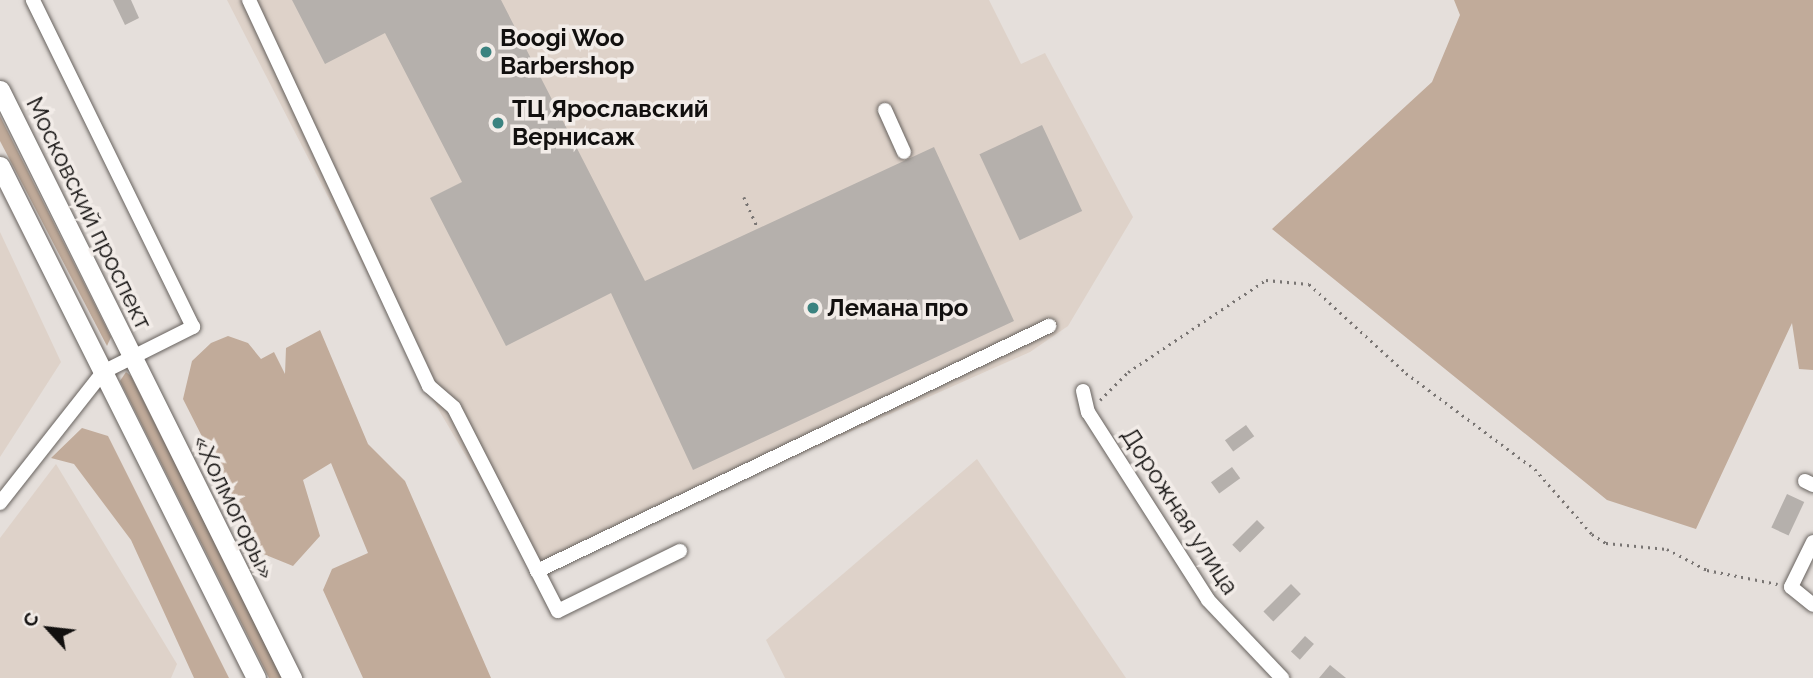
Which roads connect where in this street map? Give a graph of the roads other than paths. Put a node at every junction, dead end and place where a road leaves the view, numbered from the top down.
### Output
1 (33, 0) edge
2 (249, 0) edge
3 (0, 90) edge
4 (885, 110) dead end
5 (904, 152) dead end
6 (0, 166) edge
7 (1049, 326) dead end
8 (133, 357) junction
9 (103, 372) junction
10 (1083, 391) dead end
11 (1, 500) edge
12 (1813, 542) edge
13 (680, 551) dead end
14 (537, 570) junction
15 (1813, 606) edge
16 (256, 678) edge
17 (292, 678) edge
18 (1282, 678) edge

1 - 8 street
2 - 14 street
3 - 8 highway, Московский проспект
4 - 5 street
6 - 9 highway
7 - 14 street
8 - 9 street
8 - 17 highway, «Холмогоры»
9 - 11 street
9 - 16 highway
10 - 18 street, Дорожная улица
12 - 15 street
13 - 14 street

